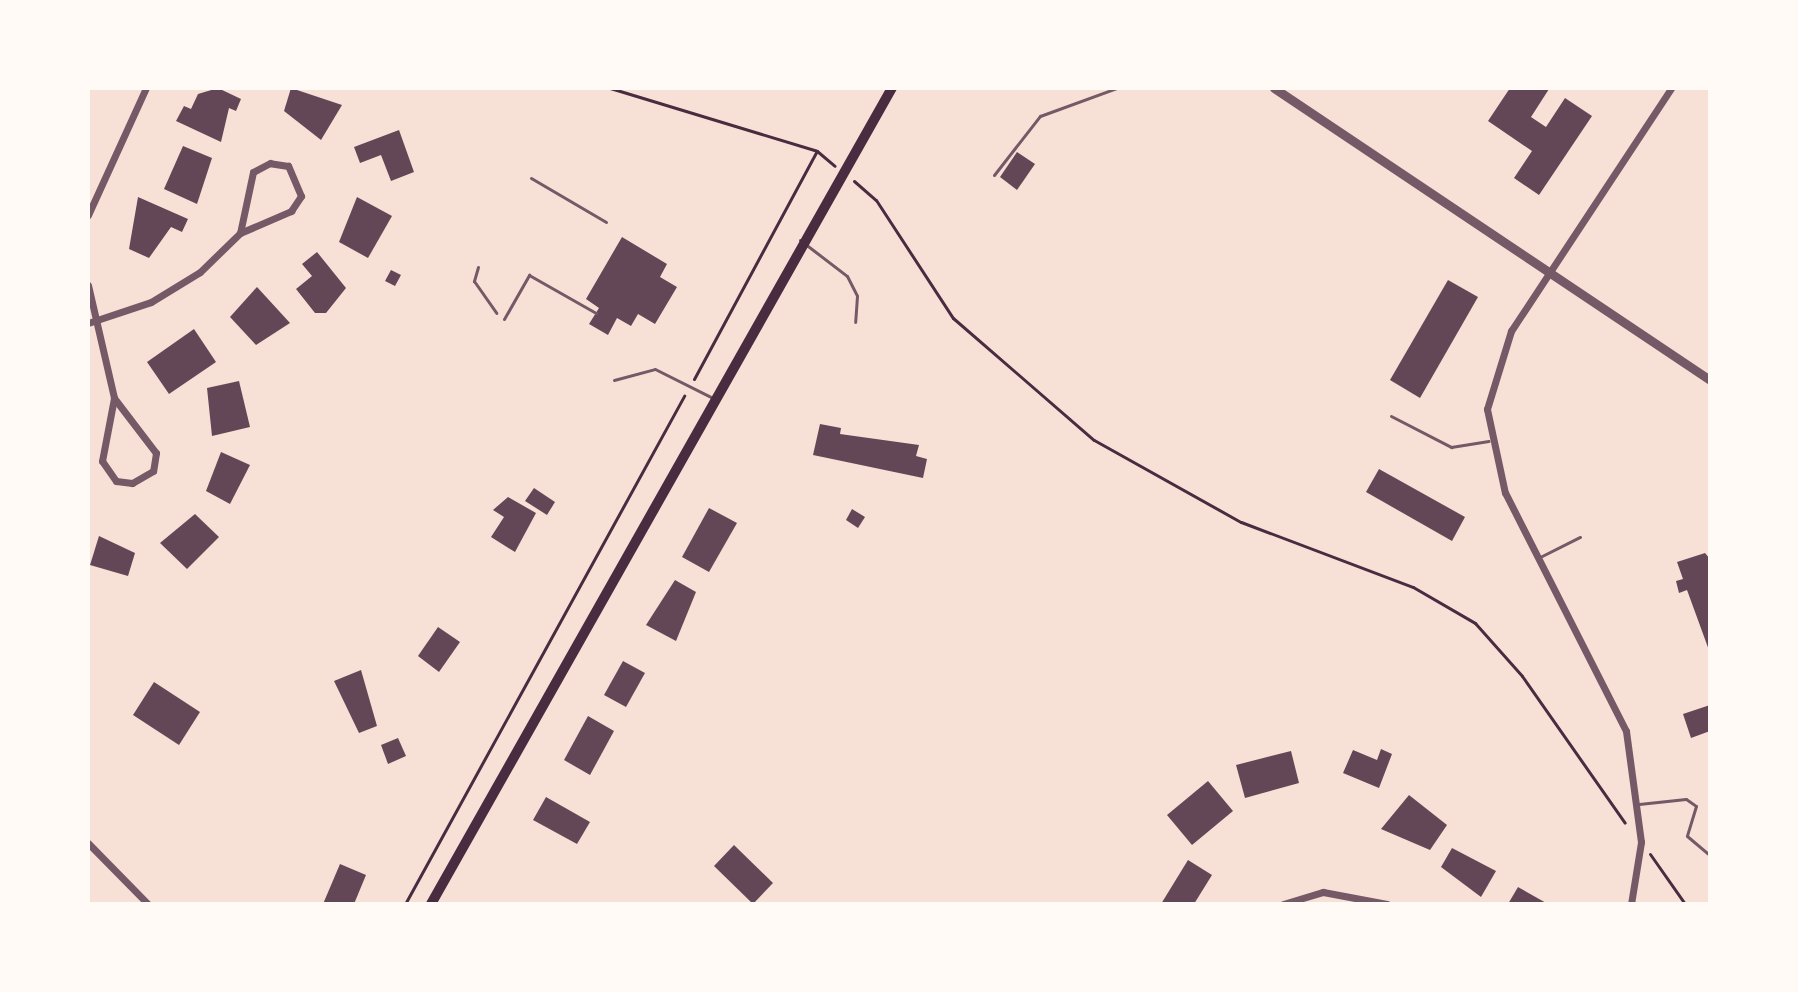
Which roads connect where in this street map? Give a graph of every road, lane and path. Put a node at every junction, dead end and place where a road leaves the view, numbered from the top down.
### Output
1 (146, 88) edge
2 (610, 88) edge
3 (892, 88) edge
4 (1117, 88) edge
5 (1274, 88) edge
6 (1671, 88) edge
7 (817, 151) junction
8 (827, 160) dead end
9 (994, 175) dead end
10 (531, 178) dead end
11 (857, 183) dead end
12 (88, 215) edge
13 (606, 222) dead end
14 (240, 233) junction
15 (800, 240) junction
16 (478, 267) dead end
17 (1552, 273) junction
18 (88, 285) edge
19 (496, 313) dead end
20 (596, 313) dead end
21 (504, 319) dead end
22 (92, 322) edge
23 (855, 322) dead end
24 (614, 380) dead end
25 (1710, 380) edge
26 (690, 386) junction
27 (114, 398) junction
28 (713, 398) junction
29 (1391, 416) dead end
30 (1489, 441) junction
31 (1580, 537) dead end
32 (1538, 558) junction
33 (1639, 804) junction
34 (1630, 829) dead end
35 (88, 843) edge
36 (1710, 855) edge
37 (1652, 856) dead end
38 (148, 904) edge
39 (405, 904) edge
40 (431, 904) edge
41 (1283, 904) edge
42 (1387, 904) edge
43 (1631, 904) edge
44 (1685, 904) edge

1 - 12 street
2 - 7 path
3 - 15 main road
4 - 9 lane
5 - 17 street
6 - 17 street
7 - 8 path
7 - 26 path
10 - 13 lane
11 - 34 path
14 - 14 street
14 - 22 street
15 - 23 lane
15 - 28 main road
16 - 19 lane
17 - 25 street
17 - 30 street
18 - 22 street
20 - 21 lane
22 - 27 street
24 - 26 lane
26 - 28 lane
26 - 39 path
27 - 27 street
28 - 40 main road
29 - 30 lane
30 - 32 street
31 - 32 lane
32 - 33 street
33 - 36 lane
33 - 43 street
35 - 38 street
37 - 44 path
41 - 42 street

